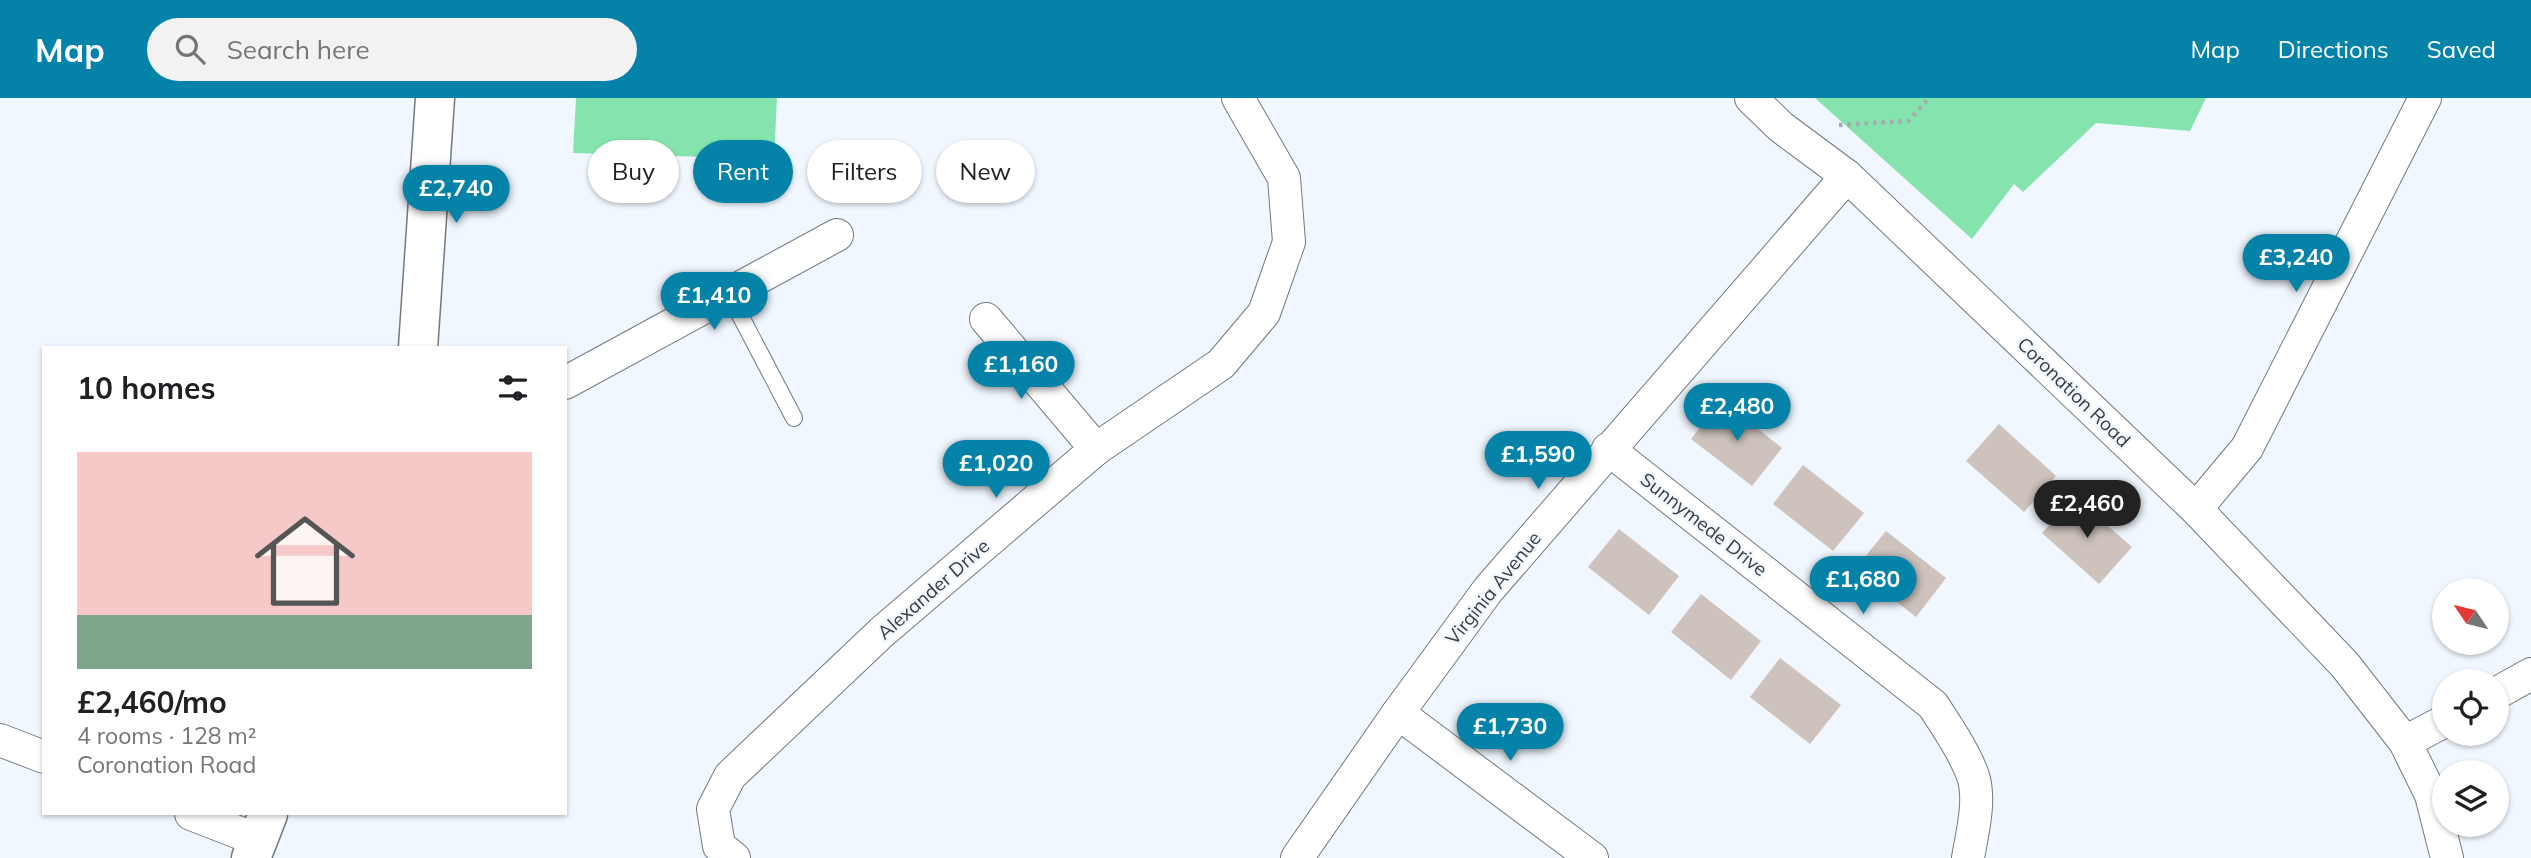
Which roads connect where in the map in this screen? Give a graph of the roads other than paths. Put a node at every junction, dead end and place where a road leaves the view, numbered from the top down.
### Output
1 (435, 98) edge
2 (1238, 98) edge
3 (1751, 98) edge
4 (2425, 98) edge
5 (1847, 176) junction
6 (837, 235) dead end
7 (729, 294) junction
8 (986, 319) dead end
9 (418, 346) edge
10 (567, 382) edge
11 (794, 418) dead end
12 (1096, 449) junction
13 (1608, 449) junction
14 (2196, 509) junction
15 (2531, 674) edge
16 (2509, 686) edge
17 (1398, 712) junction
18 (2432, 728) edge
19 (0, 740) edge
20 (2406, 742) junction
21 (42, 756) edge
22 (194, 815) edge
23 (259, 837) edge
24 (734, 858) edge
25 (1297, 858) edge
26 (1591, 858) edge
27 (1968, 858) edge
28 (2447, 858) edge

1 - 9 main road
2 - 12 street, Alexander Drive
3 - 5 street, Coronation Road
4 - 14 street
5 - 13 street, Virginia Avenue
5 - 14 street, Coronation Road
6 - 7 street
7 - 10 street
7 - 11 lane
8 - 12 street
12 - 24 street, Alexander Drive
13 - 17 street, Virginia Avenue
13 - 27 street, Sunnymede Drive
14 - 20 street, Coronation Road
15 - 16 street
17 - 25 street, Virginia Avenue
17 - 26 street
18 - 20 street
19 - 21 street
20 - 28 street, Coronation Road
22 - 23 street

